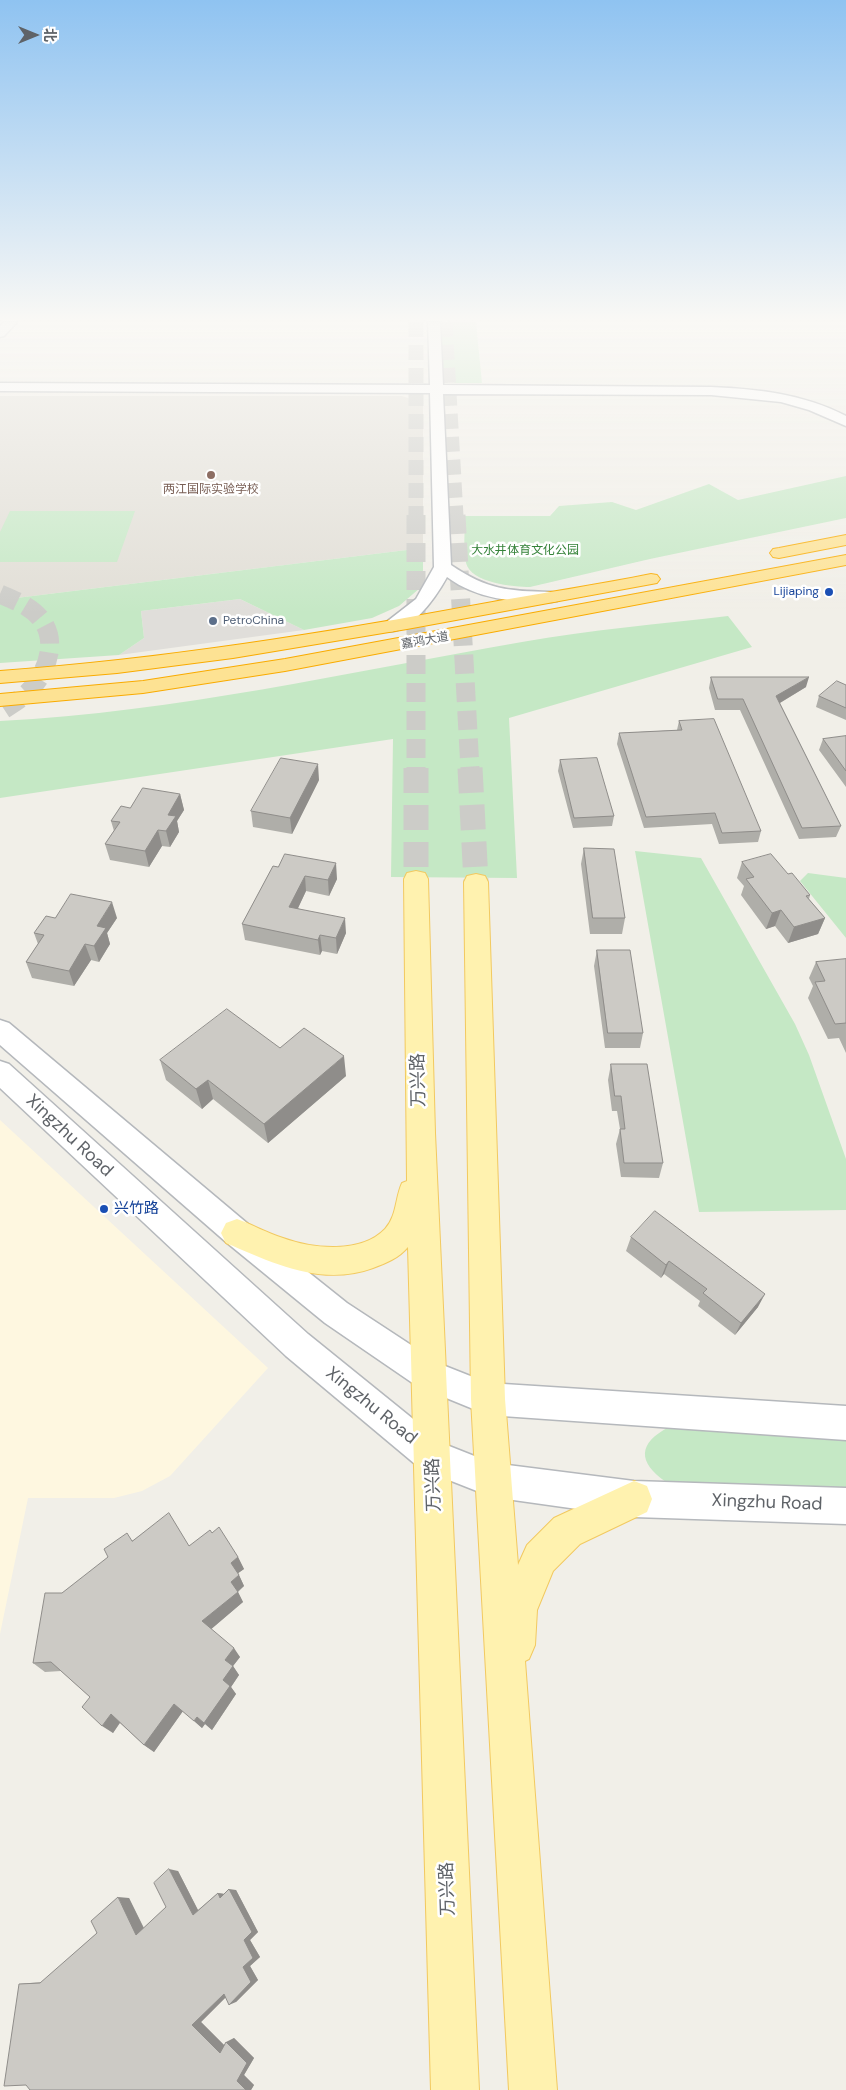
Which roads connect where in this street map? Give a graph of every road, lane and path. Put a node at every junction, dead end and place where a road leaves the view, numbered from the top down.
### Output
1 (437, 420) edge
2 (846, 540) edge
3 (758, 557) dead end
4 (846, 560) edge
5 (443, 567) junction
6 (670, 575) dead end
7 (550, 597) junction
8 (389, 627) junction
9 (0, 668) edge
10 (73, 671) junction
11 (0, 677) edge
12 (0, 700) edge
13 (416, 879) tunnel mouth
14 (476, 882) tunnel mouth
15 (0, 1030) edge
16 (0, 1072) edge
17 (420, 1133) junction
18 (238, 1233) junction
19 (429, 1375) junction
20 (488, 1400) junction
21 (846, 1423) edge
22 (433, 1457) junction
23 (492, 1480) junction
24 (634, 1499) junction
25 (846, 1506) edge
26 (508, 1728) junction
27 (455, 2090) edge
28 (533, 2090) edge

1 - 5 street
2 - 3 highway
4 - 12 highway, 嘉鸿大道
5 - 7 street
5 - 8 street
6 - 7 highway, 嘉鸿大道
7 - 8 highway, 嘉鸿大道
8 - 10 highway, 嘉鸿大道
9 - 10 highway
10 - 11 highway, 嘉鸿大道
13 - 17 main road, 万兴路
14 - 20 main road
15 - 18 street, Xingzhu Road
16 - 22 street, Xingzhu Road
17 - 18 main road
17 - 19 main road, 万兴路
18 - 19 street, Xingzhu Road
19 - 20 street, Xingzhu Road
19 - 22 main road, 万兴路
20 - 21 street, Xingzhu Road
20 - 23 main road
22 - 23 street, Xingzhu Road
22 - 27 main road, 万兴路
23 - 24 street, Xingzhu Road
23 - 26 main road
24 - 25 street, Xingzhu Road
24 - 26 main road
26 - 28 main road

